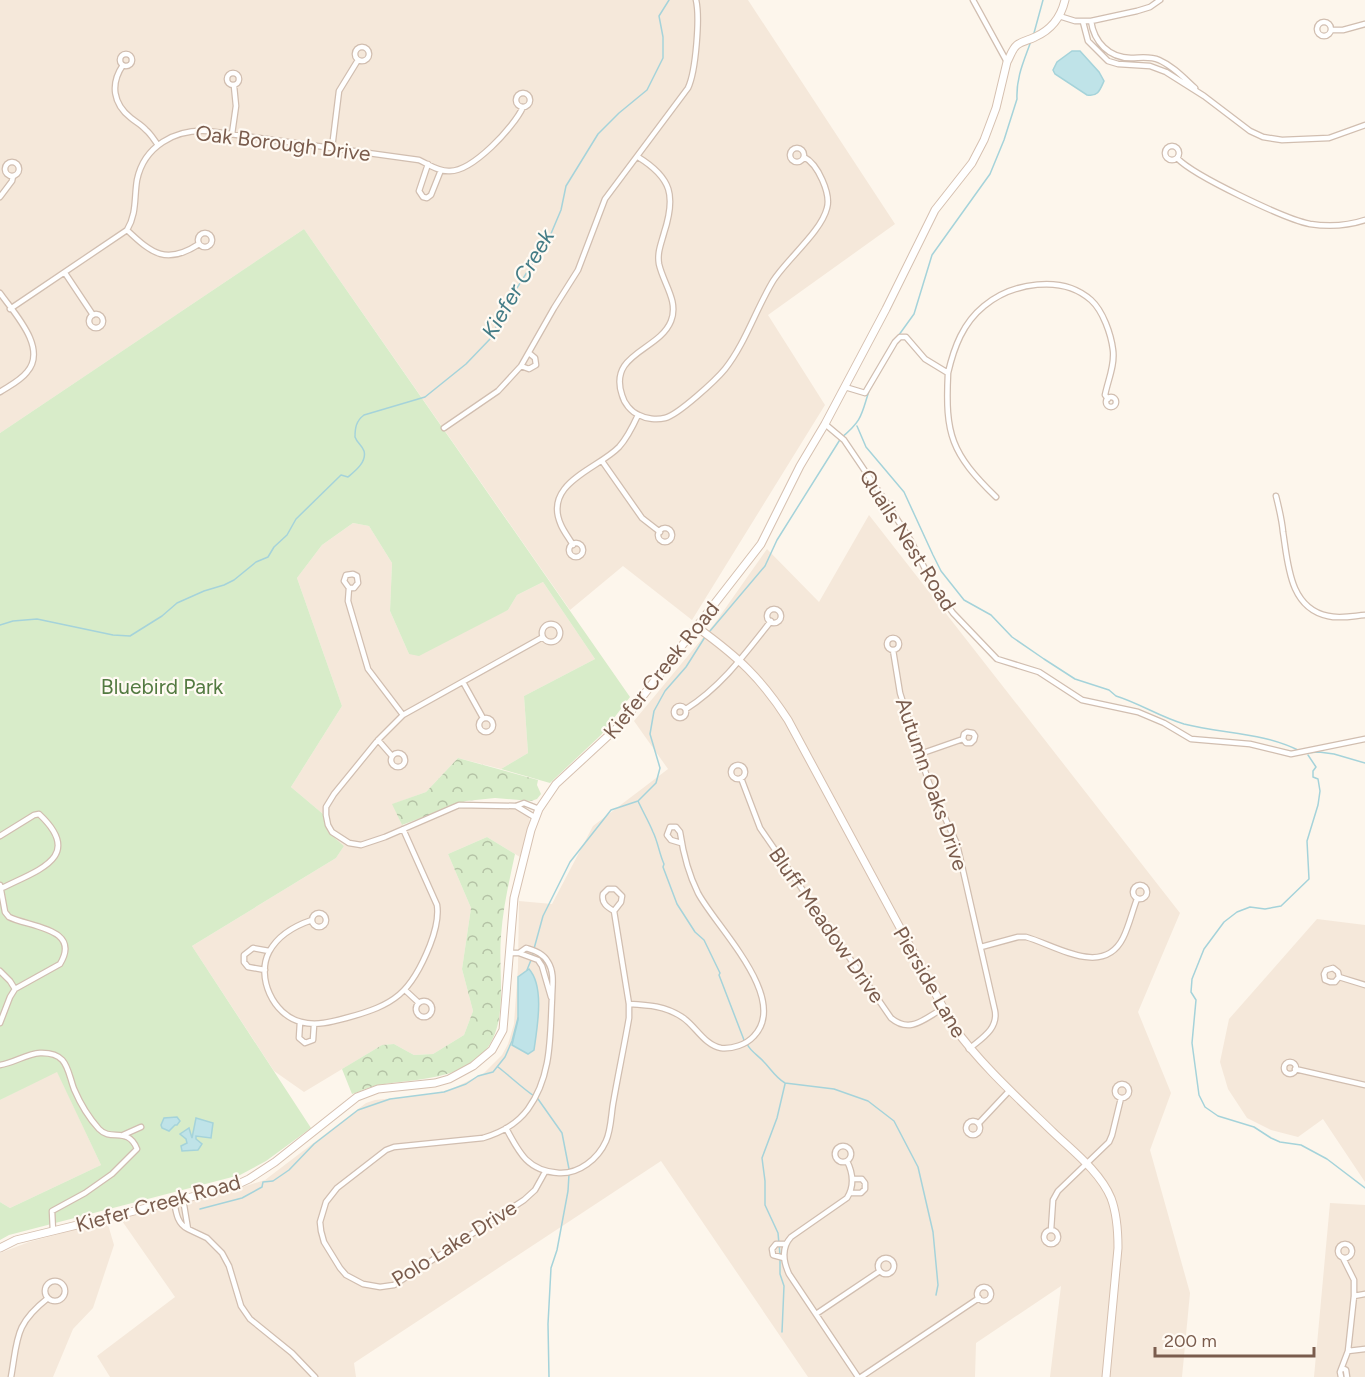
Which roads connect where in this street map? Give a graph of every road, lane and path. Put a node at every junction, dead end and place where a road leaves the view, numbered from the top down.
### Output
1 (696, 0) edge
2 (973, 0) edge
3 (1065, 0) edge
4 (1160, 0) edge
5 (1059, 16) junction
6 (1091, 21) junction
7 (1083, 22) junction
8 (1365, 24) edge
9 (1330, 30) dead end
10 (1095, 38) junction
11 (1088, 41) junction
12 (358, 60) dead end
13 (1007, 62) junction
14 (123, 65) dead end
15 (234, 86) dead end
16 (1204, 96) junction
17 (523, 106) dead end
18 (1365, 125) edge
19 (232, 134) junction
20 (158, 145) junction
21 (332, 148) junction
22 (638, 156) junction
23 (804, 157) dead end
24 (1177, 158) dead end
25 (428, 164) junction
26 (441, 170) junction
27 (13, 176) dead end
28 (0, 197) edge
29 (1365, 220) edge
30 (127, 230) junction
31 (199, 244) dead end
32 (65, 273) junction
33 (0, 293) edge
34 (10, 309) junction
35 (93, 315) dead end
36 (529, 353) junction
37 (521, 366) junction
38 (948, 373) junction
39 (845, 387) junction
40 (0, 392) edge
41 (1108, 399) dead end
42 (638, 415) junction
43 (825, 424) junction
44 (444, 428) dead end
45 (602, 460) junction
46 (1276, 496) dead end
47 (996, 497) dead end
48 (660, 532) dead end
49 (573, 545) dead end
50 (349, 588) junction
51 (1365, 615) edge
52 (771, 621) dead end
53 (698, 628) junction
54 (543, 637) dead end
55 (893, 650) dead end
56 (740, 661) junction
57 (463, 682) junction
58 (686, 709) dead end
59 (403, 715) junction
60 (483, 718) dead end
61 (963, 739) dead end
62 (1365, 739) edge
63 (378, 740) junction
64 (920, 754) junction
65 (393, 756) dead end
66 (741, 778) dead end
67 (516, 806) junction
68 (539, 809) junction
69 (536, 818) junction
70 (403, 829) junction
71 (0, 836) edge
72 (681, 843) dead end
73 (1, 887) edge
74 (1137, 899) dead end
75 (614, 911) junction
76 (312, 920) dead end
77 (981, 947) junction
78 (269, 951) junction
79 (509, 953) junction
80 (265, 970) junction
81 (0, 971) edge
82 (1339, 977) dead end
83 (1365, 985) edge
84 (15, 989) junction
85 (405, 990) junction
86 (419, 1003) dead end
87 (629, 1004) junction
88 (942, 1009) junction
89 (300, 1022) junction
90 (0, 1023) edge
91 (314, 1024) junction
92 (969, 1048) junction
93 (0, 1065) edge
94 (1296, 1069) dead end
95 (1365, 1085) edge
96 (1011, 1090) junction
97 (1121, 1098) dead end
98 (979, 1123) dead end
99 (141, 1127) dead end
100 (507, 1128) junction
101 (123, 1135) junction
102 (847, 1161) dead end
103 (1086, 1164) junction
104 (545, 1172) junction
105 (853, 1179) junction
106 (850, 1193) junction
107 (183, 1199) junction
108 (174, 1201) junction
109 (188, 1228) junction
110 (1052, 1230) dead end
111 (52, 1231) junction
112 (785, 1244) junction
113 (0, 1248) edge
114 (784, 1258) junction
115 (1343, 1258) dead end
116 (880, 1270) dead end
117 (1365, 1294) edge
118 (1354, 1296) junction
119 (48, 1298) junction
120 (979, 1298) dead end
121 (816, 1314) junction
122 (1365, 1349) edge
123 (1348, 1351) junction
124 (1342, 1368) junction
125 (11, 1377) edge
126 (315, 1377) edge
127 (859, 1377) edge
128 (1106, 1377) edge
129 (1341, 1377) edge
130 (1347, 1377) edge

1 - 22 street
2 - 13 street
3 - 5 street, Kiefer Creek Road
4 - 6 street
5 - 7 street
5 - 13 street, Kiefer Creek Road
6 - 7 street
6 - 10 street
7 - 11 street
8 - 9 street
10 - 11 street
10 - 16 street
11 - 16 street
12 - 21 street
13 - 39 street, Kiefer Creek Road
14 - 20 street
15 - 19 street
16 - 18 street
17 - 26 street
19 - 20 street, Oak Borough Drive
19 - 21 street, Oak Borough Drive
20 - 30 street, Oak Borough Drive
21 - 25 street, Oak Borough Drive
22 - 36 street
22 - 42 street
23 - 42 street
24 - 29 street
25 - 26 street, Oak Borough Drive
25 - 26 street
27 - 28 street
30 - 31 street
30 - 32 street
32 - 34 street
32 - 35 street
33 - 34 street
34 - 40 street
36 - 37 street
36 - 37 street
37 - 44 street
38 - 39 street
38 - 41 street
38 - 47 street
39 - 43 street, Kiefer Creek Road
42 - 45 street
43 - 53 street, Kiefer Creek Road
43 - 62 street, Quails Nest Road
45 - 48 street
45 - 49 street
46 - 51 street
50 - 50 street
50 - 59 street
52 - 56 street
53 - 56 street, Pierside Lane
53 - 68 street, Kiefer Creek Road
54 - 57 street
55 - 64 street, Autumn Oaks Drive
56 - 58 street
56 - 88 street, Pierside Lane
57 - 59 street
57 - 60 street
59 - 63 street
61 - 64 street
63 - 65 street
63 - 70 street
64 - 77 street, Autumn Oaks Drive
66 - 88 street, Bluff Meadow Drive
67 - 68 street
67 - 69 street
67 - 70 street
68 - 69 street, Kiefer Creek Road
69 - 79 street, Kiefer Creek Road
70 - 85 street
71 - 73 street
72 - 87 street
73 - 84 street
74 - 77 street
75 - 75 street
75 - 87 street
76 - 78 street
77 - 92 street, Autumn Oaks Drive
78 - 80 street
78 - 80 street
79 - 100 street, Polo Lake Drive
79 - 107 street, Kiefer Creek Road
80 - 89 street
81 - 84 street
82 - 83 street
84 - 90 street
85 - 86 street
85 - 91 street
87 - 104 street
88 - 92 street, Pierside Lane
89 - 91 street
89 - 91 street
92 - 96 street, Pierside Lane
93 - 101 street
94 - 95 street
96 - 98 street
96 - 103 street, Pierside Lane
97 - 103 street
99 - 101 street
100 - 104 street
100 - 104 street, Polo Lake Drive
101 - 111 street
102 - 105 street
103 - 110 street
103 - 128 street, Pierside Lane
105 - 106 street
105 - 106 street
106 - 112 street
107 - 108 street, Kiefer Creek Road
107 - 109 street
108 - 109 street
108 - 111 street, Kiefer Creek Road
109 - 126 street
111 - 113 street, Kiefer Creek Road
112 - 114 street
112 - 114 street
114 - 121 street
115 - 118 street
116 - 121 street
117 - 118 street
118 - 123 street
119 - 119 street
119 - 125 street
120 - 127 street
121 - 127 street
122 - 123 street
123 - 124 street
124 - 129 street
124 - 130 street

